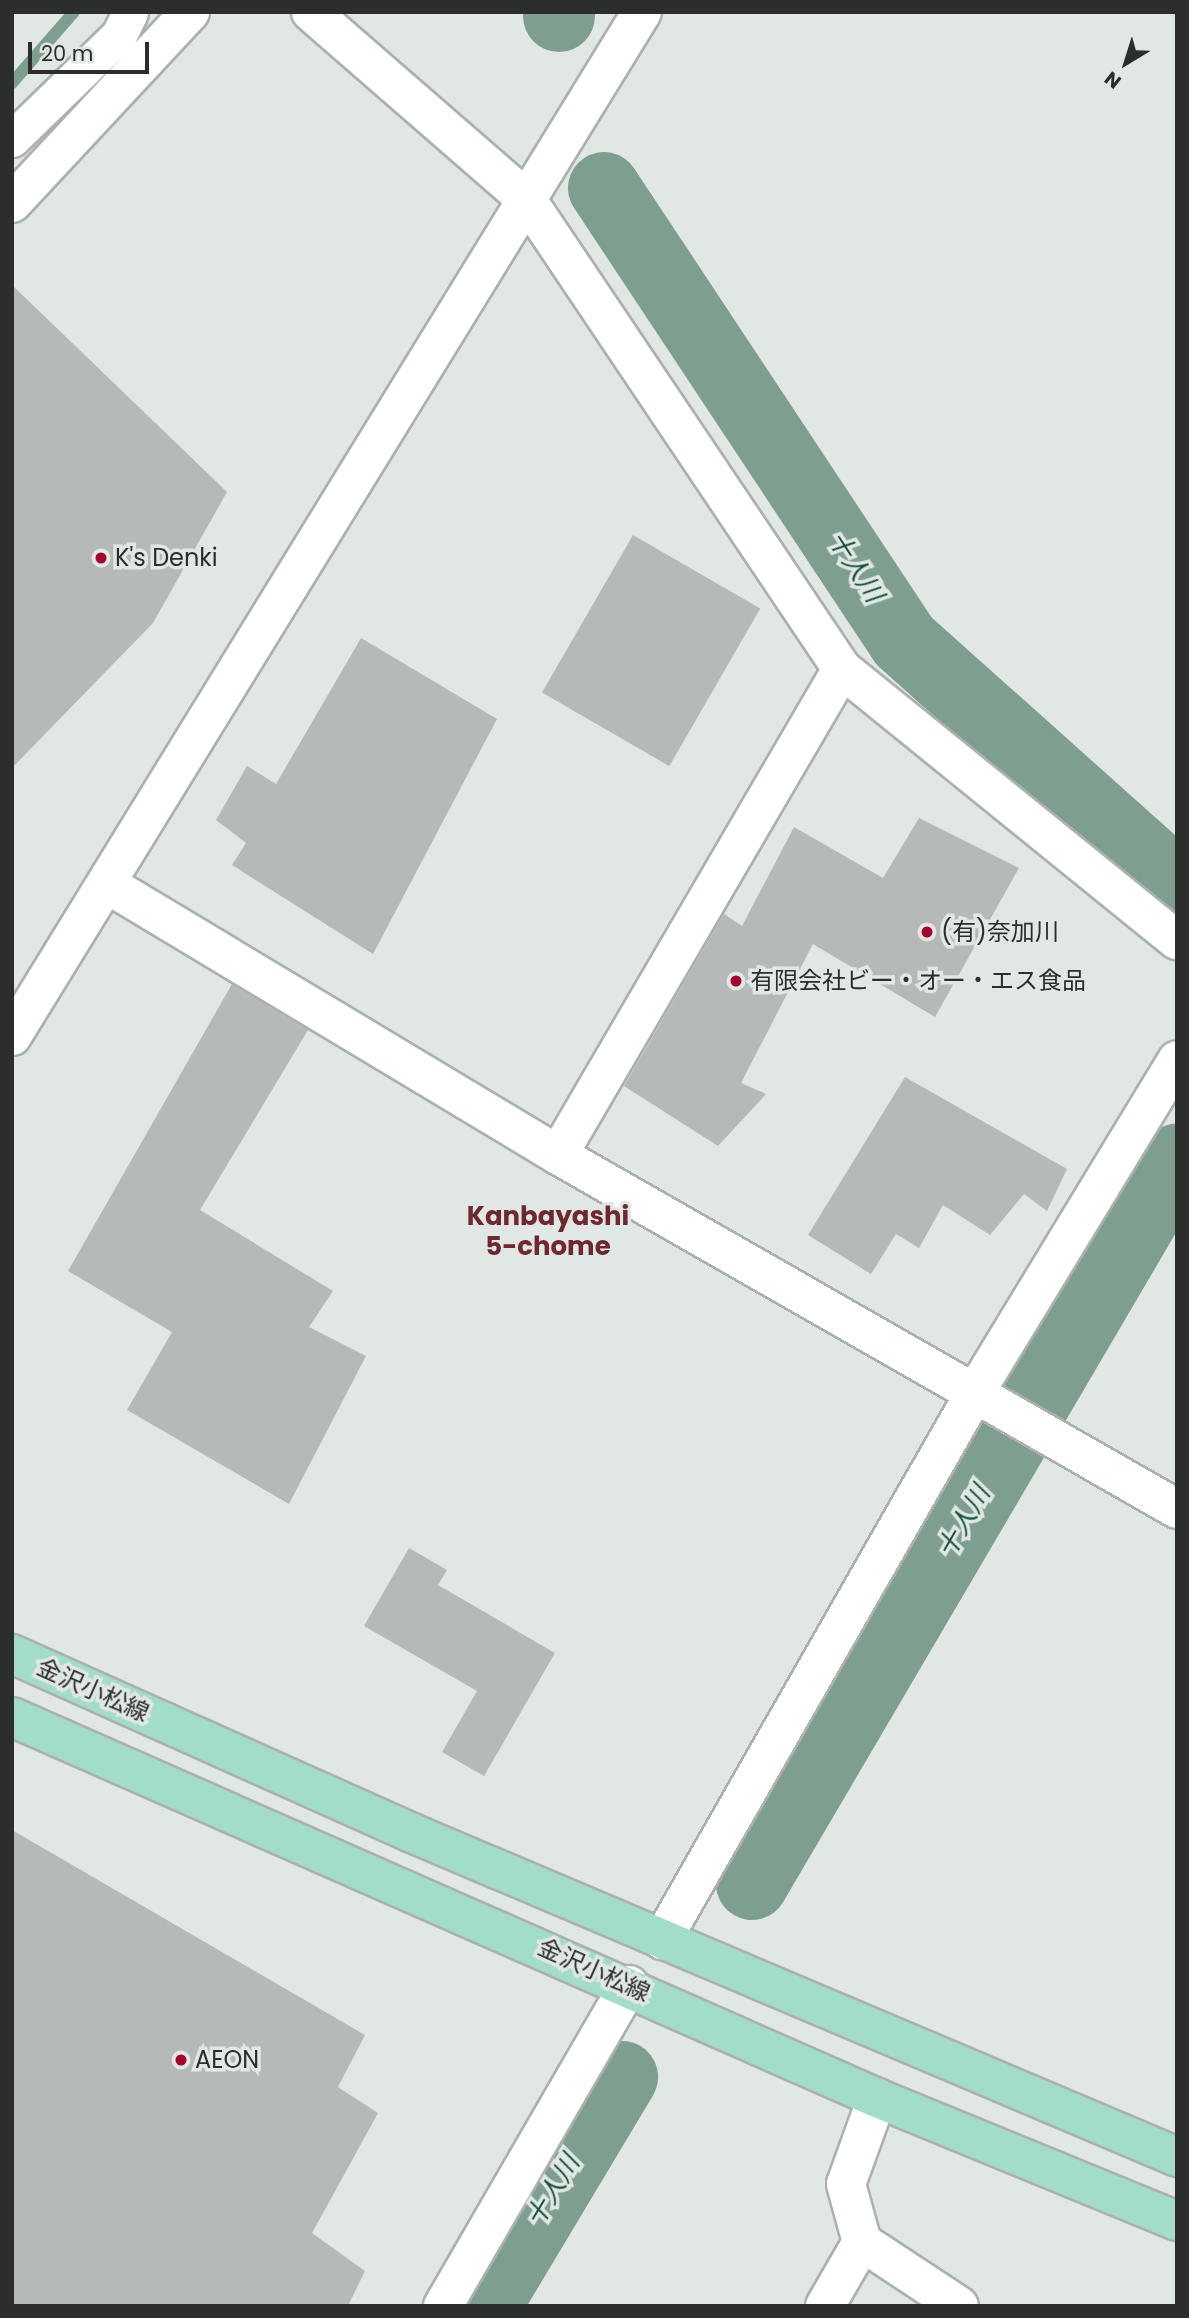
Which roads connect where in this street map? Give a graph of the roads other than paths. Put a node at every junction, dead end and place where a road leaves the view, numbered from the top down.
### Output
1 (130, 12) edge
2 (190, 12) edge
3 (311, 12) edge
4 (642, 12) edge
5 (12, 139) edge
6 (527, 200) junction
7 (12, 203) edge
8 (842, 669) junction
9 (107, 884) junction
10 (1177, 940) edge
11 (12, 1036) edge
12 (1177, 1060) edge
13 (558, 1155) junction
14 (991, 1400) junction
15 (1177, 1509) edge
16 (12, 1654) edge
17 (12, 1717) edge
18 (662, 1940) junction
19 (629, 1985) junction
20 (877, 2098) junction
21 (1177, 2157) edge
22 (1177, 2221) edge
23 (862, 2242) junction
24 (443, 2306) edge
25 (825, 2306) edge
26 (959, 2306) edge

1 - 5 street
2 - 7 street
3 - 6 street
4 - 6 street
6 - 8 street
6 - 9 street
8 - 10 street
8 - 13 street
9 - 11 street
9 - 13 street
12 - 14 street
13 - 14 street
14 - 15 street
14 - 18 street
16 - 18 main road, 金沢小松線
17 - 19 main road, 金沢小松線
18 - 21 main road, 金沢小松線
19 - 20 main road, 金沢小松線
19 - 24 street
20 - 22 main road, 金沢小松線
20 - 23 street
23 - 25 street
23 - 26 street

